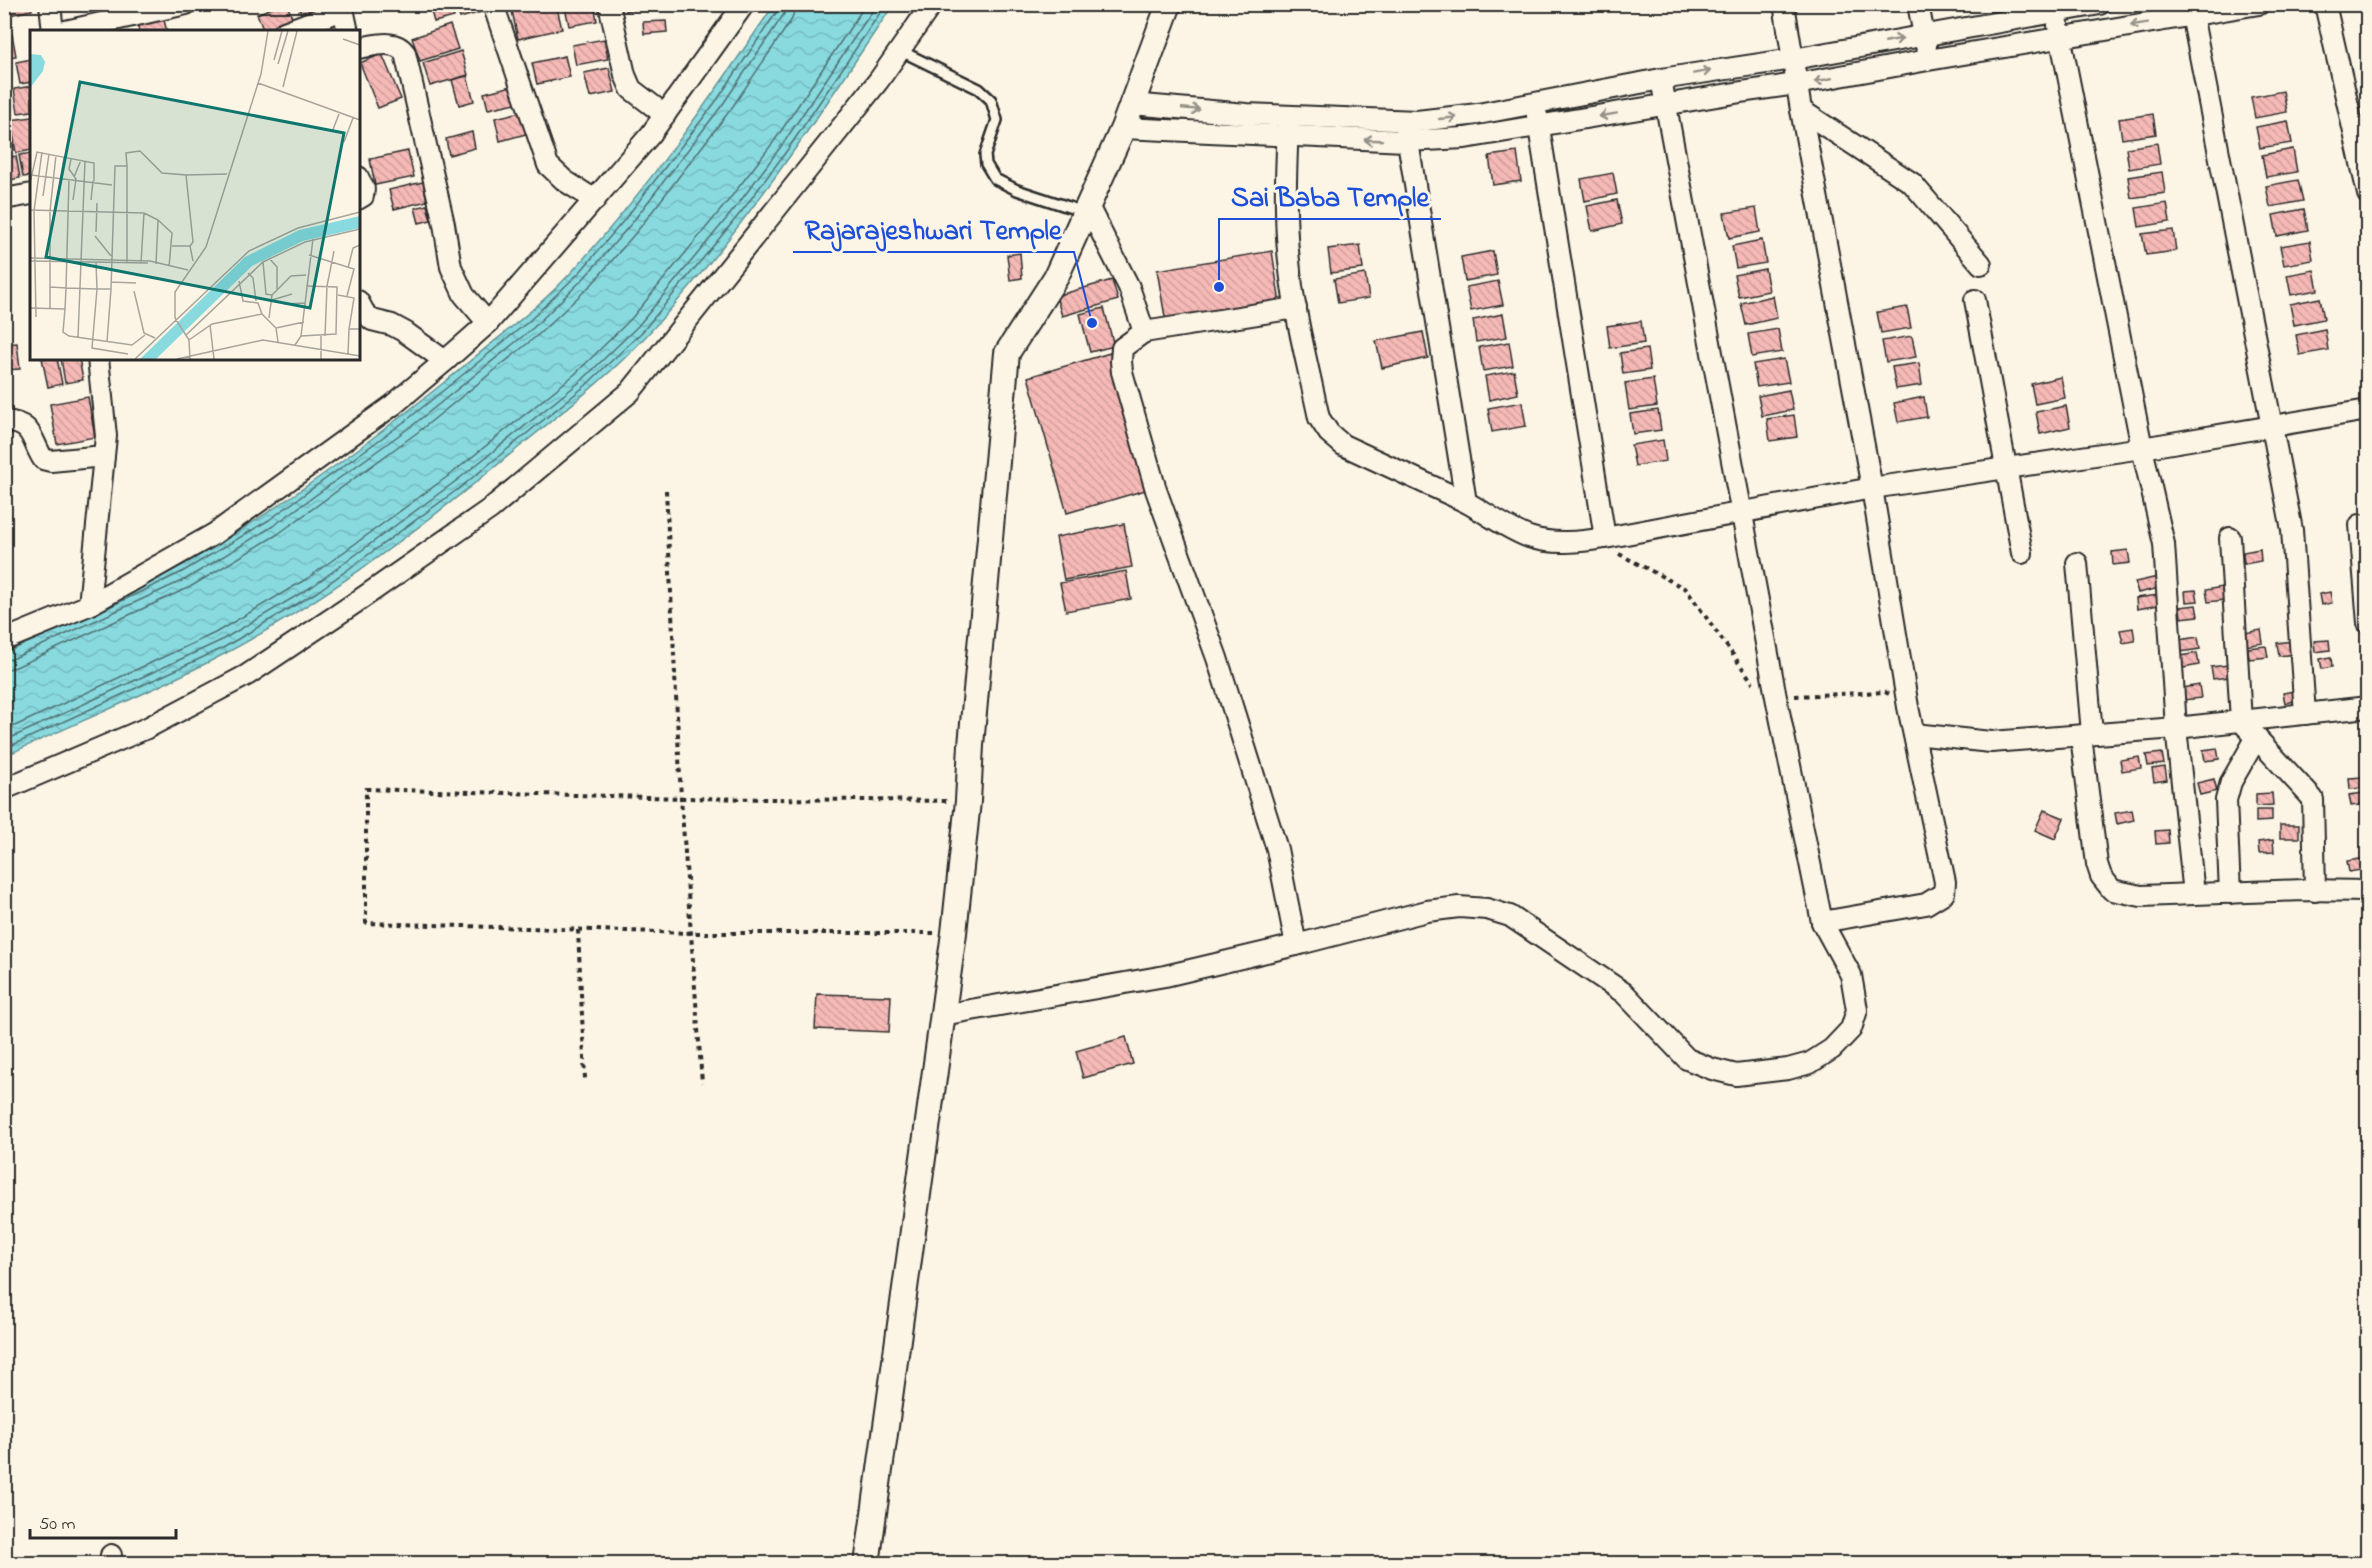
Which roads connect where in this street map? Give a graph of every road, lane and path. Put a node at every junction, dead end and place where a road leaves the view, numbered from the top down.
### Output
1 (50, 4) edge
2 (186, 4) edge
3 (493, 4) edge
4 (609, 4) edge
5 (744, 4) edge
6 (932, 4) edge
7 (1169, 4) edge
8 (1784, 4) edge
9 (1918, 4) edge
10 (2100, 4) edge
11 (2259, 4) edge
12 (2325, 4) edge
13 (342, 7) edge
14 (2056, 8) edge
15 (2191, 10) edge
16 (53, 30) edge
17 (70, 30) edge
18 (289, 30) edge
19 (348, 30) edge
20 (1924, 34) junction
21 (2060, 38) junction
22 (360, 48) edge
23 (899, 51) junction
24 (1793, 59) junction
25 (1928, 60) junction
26 (1661, 79) junction
27 (1797, 84) junction
28 (1535, 103) junction
29 (1132, 104) junction
30 (1666, 105) junction
31 (1801, 110) junction
32 (665, 115) junction
33 (1289, 116) junction
34 (1405, 120) junction
35 (1539, 127) junction
36 (1124, 128) junction
37 (1288, 137) junction
38 (1406, 141) junction
39 (360, 181) edge
40 (30, 194) edge
41 (2367, 194) edge
42 (360, 198) edge
43 (4, 199) edge
44 (595, 200) junction
45 (1086, 208) junction
46 (1981, 264) dead end
47 (1975, 300) dead end
48 (360, 305) edge
49 (1296, 308) junction
50 (488, 324) junction
51 (1144, 332) junction
52 (98, 360) edge
53 (445, 361) junction
54 (2367, 411) edge
55 (4, 422) edge
56 (2271, 427) junction
57 (2142, 448) junction
58 (104, 456) junction
59 (2007, 467) junction
60 (1872, 488) junction
61 (666, 490) dead end
62 (1466, 502) junction
63 (1742, 513) junction
64 (2360, 525) dead end
65 (1605, 538) junction
66 (2230, 538) dead end
67 (2022, 553) dead end
68 (2077, 563) dead end
69 (89, 605) junction
70 (2367, 623) edge
71 (4, 639) edge
72 (2367, 707) edge
73 (2305, 714) junction
74 (2241, 721) junction
75 (2176, 728) junction
76 (1914, 734) junction
77 (2087, 734) junction
78 (2257, 737) junction
79 (4, 789) edge
80 (681, 798) junction
81 (968, 801) junction
82 (2315, 891) junction
83 (2367, 891) edge
84 (2230, 893) junction
85 (2194, 894) junction
86 (1822, 921) junction
87 (578, 930) junction
88 (691, 933) junction
89 (954, 933) junction
90 (1296, 945) junction
91 (942, 1015) junction
92 (585, 1079) dead end
93 (702, 1083) dead end
94 (867, 1563) edge

1 - 16 street
2 - 17 street
3 - 44 street
4 - 32 street
5 - 32 street
6 - 23 street
7 - 29 street
8 - 24 street
9 - 20 street
10 - 14 street
11 - 15 street
12 - 41 street
13 - 18 street
13 - 19 street
14 - 20 street
14 - 21 street
15 -> 21 street
15 - 56 street
24 -> 20 street
20 - 25 street
21 - 25 street
21 - 57 street
22 - 50 street
23 - 45 lane
23 - 79 street
26 -> 24 street
24 - 27 street
25 -> 27 street
26 - 28 street
26 - 30 street
27 - 30 street
27 - 31 street
34 -> 28 street
28 - 35 street
29 -> 33 street
29 - 36 street
30 -> 35 street
30 - 63 street
31 - 46 street
31 - 60 street
32 - 44 street
33 - 34 street
33 - 37 street
34 - 38 street
35 - 38 street
35 - 65 street
36 - 37 street
36 - 45 street
38 -> 37 street
37 - 49 street
38 - 62 street
39 - 42 street
40 - 43 street
44 - 50 street
45 - 51 street
45 - 81 street
47 - 59 street
48 - 53 street
49 - 51 street
49 - 62 street
50 - 53 street
51 - 90 street
52 - 58 street
53 - 69 street
54 - 56 street
55 - 58 street
56 - 57 street
56 - 73 street
57 - 59 street
57 - 75 street
58 - 69 street
59 - 60 street
59 - 67 street
60 - 63 street
60 - 76 street
61 - 80 path
62 - 65 street
63 - 65 street
63 - 86 street
64 - 70 street
66 - 74 street
68 - 77 street
69 - 71 street
72 - 73 street
73 - 74 street
74 - 75 street
74 - 78 street
75 - 77 street
75 - 85 street
76 - 77 street
76 - 86 street
77 - 85 street
78 - 82 street
78 - 84 street
80 - 81 path
80 - 87 path
80 - 88 path
81 - 89 street
82 - 83 street
82 - 84 street
84 - 85 street
86 - 90 street
87 - 88 path
87 - 92 path
88 - 89 path
88 - 93 path
89 - 91 street
90 - 91 street
91 - 94 street

